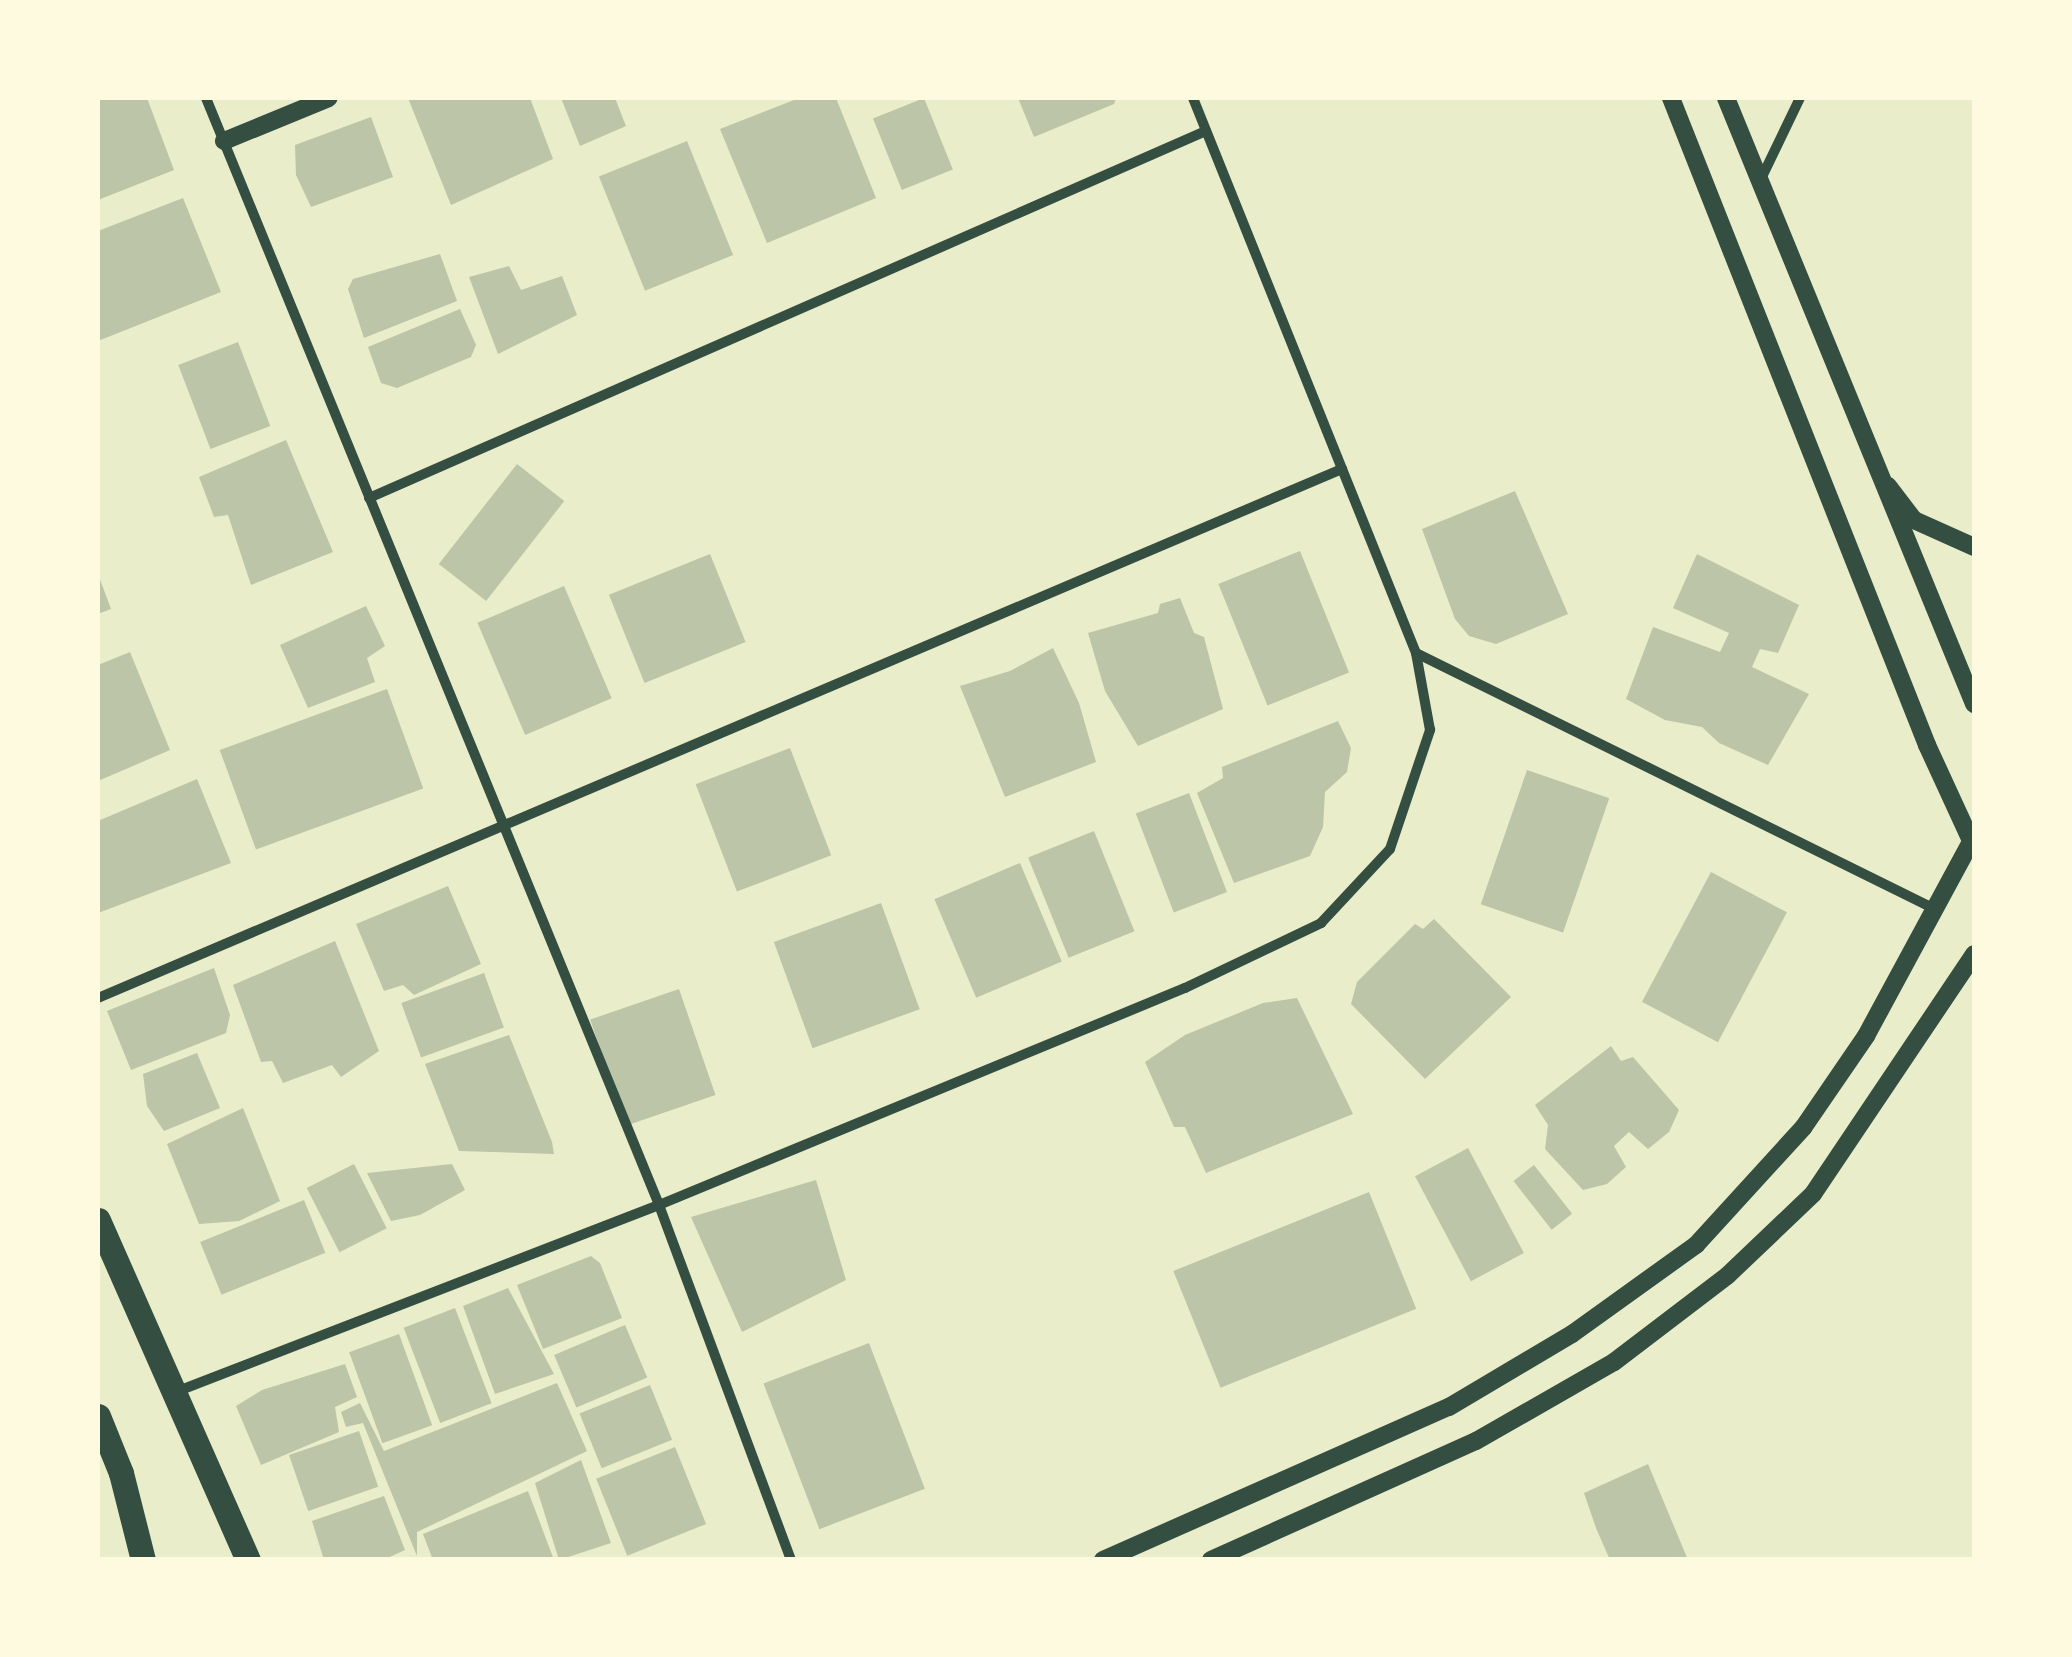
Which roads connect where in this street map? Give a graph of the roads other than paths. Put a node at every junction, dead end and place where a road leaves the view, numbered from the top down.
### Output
1 (206, 98) edge
2 (330, 98) edge
3 (1193, 98) edge
4 (1671, 98) edge
5 (1726, 98) edge
6 (1800, 98) edge
7 (1206, 131) junction
8 (224, 141) junction
9 (1760, 182) junction
10 (1873, 466) junction
11 (1342, 469) junction
12 (370, 498) junction
13 (1974, 547) edge
14 (1416, 654) junction
15 (1974, 704) edge
16 (504, 826) junction
17 (1973, 843) edge
18 (1935, 909) junction
19 (1974, 954) edge
20 (98, 998) edge
21 (659, 1206) junction
22 (98, 1220) edge
23 (172, 1393) junction
24 (98, 1416) edge
25 (143, 1560) edge
26 (248, 1560) edge
27 (791, 1560) edge
28 (1103, 1560) edge
29 (1211, 1560) edge

1 - 8 street
2 - 8 street
3 - 7 street
4 - 17 street
5 - 9 street
6 - 9 street
7 - 11 street
7 - 12 street
8 - 12 street
9 - 10 street
10 - 13 street
10 - 15 street
11 - 14 street
11 - 16 street
12 - 16 street
14 - 18 street
14 - 21 street
16 - 20 street
16 - 21 street
17 - 18 street
18 - 28 street
19 - 29 street
21 - 23 street
21 - 27 street
22 - 23 main road
23 - 26 main road
24 - 25 main road

